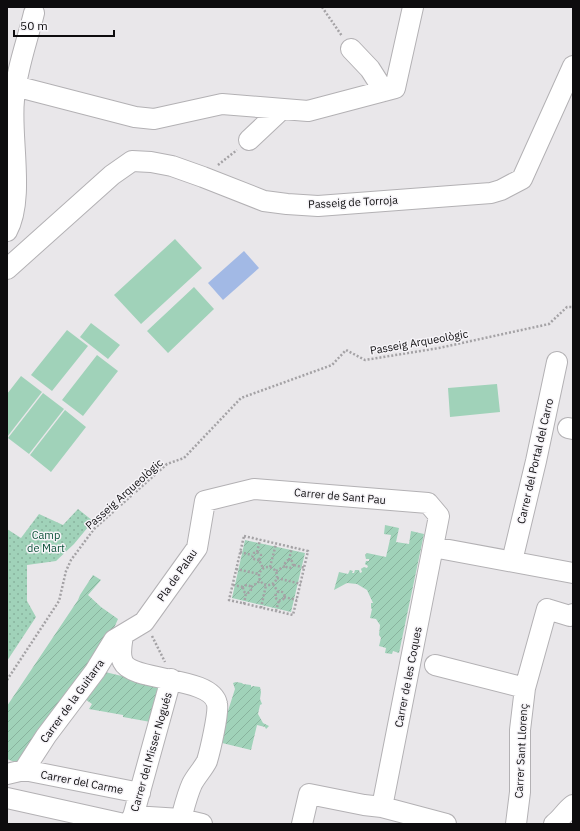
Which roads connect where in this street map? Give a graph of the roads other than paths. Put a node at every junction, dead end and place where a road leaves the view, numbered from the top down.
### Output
1 (413, 7) edge
2 (34, 13) dead end
3 (351, 49) road end
4 (573, 66) edge
5 (16, 86) junction
6 (384, 91) junction
7 (282, 109) junction
8 (249, 140) road end
9 (7, 231) edge
10 (7, 269) edge
11 (557, 362) dead end
12 (205, 501) joint
13 (433, 547) junction
14 (512, 561) junction
15 (573, 573) edge
16 (571, 615) edge
17 (123, 635) junction
18 (422, 662) junction
19 (171, 680) junction
20 (526, 688) junction
21 (15, 772) edge
22 (140, 793) junction
23 (7, 798) edge
24 (573, 805) edge
25 (382, 807) junction
26 (402, 819) edge
27 (181, 820) junction
28 (129, 821) edge
29 (202, 824) edge
30 (302, 824) edge
31 (446, 824) edge
32 (516, 824) edge
33 (554, 824) edge

1 - 6 street
2 - 5 street
3 - 6 street
4 - 10 street, Passeig de Torroja
5 - 7 street
5 - 9 street
6 - 7 street
7 - 8 street
11 - 14 street, Carrer del Portal del Carro
12 - 13 street, Carrer de Sant Pau
12 - 17 street, Pla de Palau
13 - 14 street
13 - 18 street, Carrer de les Coques
14 - 15 street
16 - 20 street, Carrer Sant Llorenç
17 - 19 street
17 - 21 street, Carrer de la Guitarra
18 - 20 street
18 - 25 street, Carrer de les Coques
19 - 22 street, Carrer del Misser Nogués
19 - 27 street
20 - 32 street, Carrer Sant Llorenç
21 - 22 street, Carrer del Carme
22 - 28 street, Carrer del Misser Nogués
23 - 28 street
24 - 33 street
25 - 26 street
25 - 30 street
26 - 31 street
27 - 28 street
27 - 29 street

